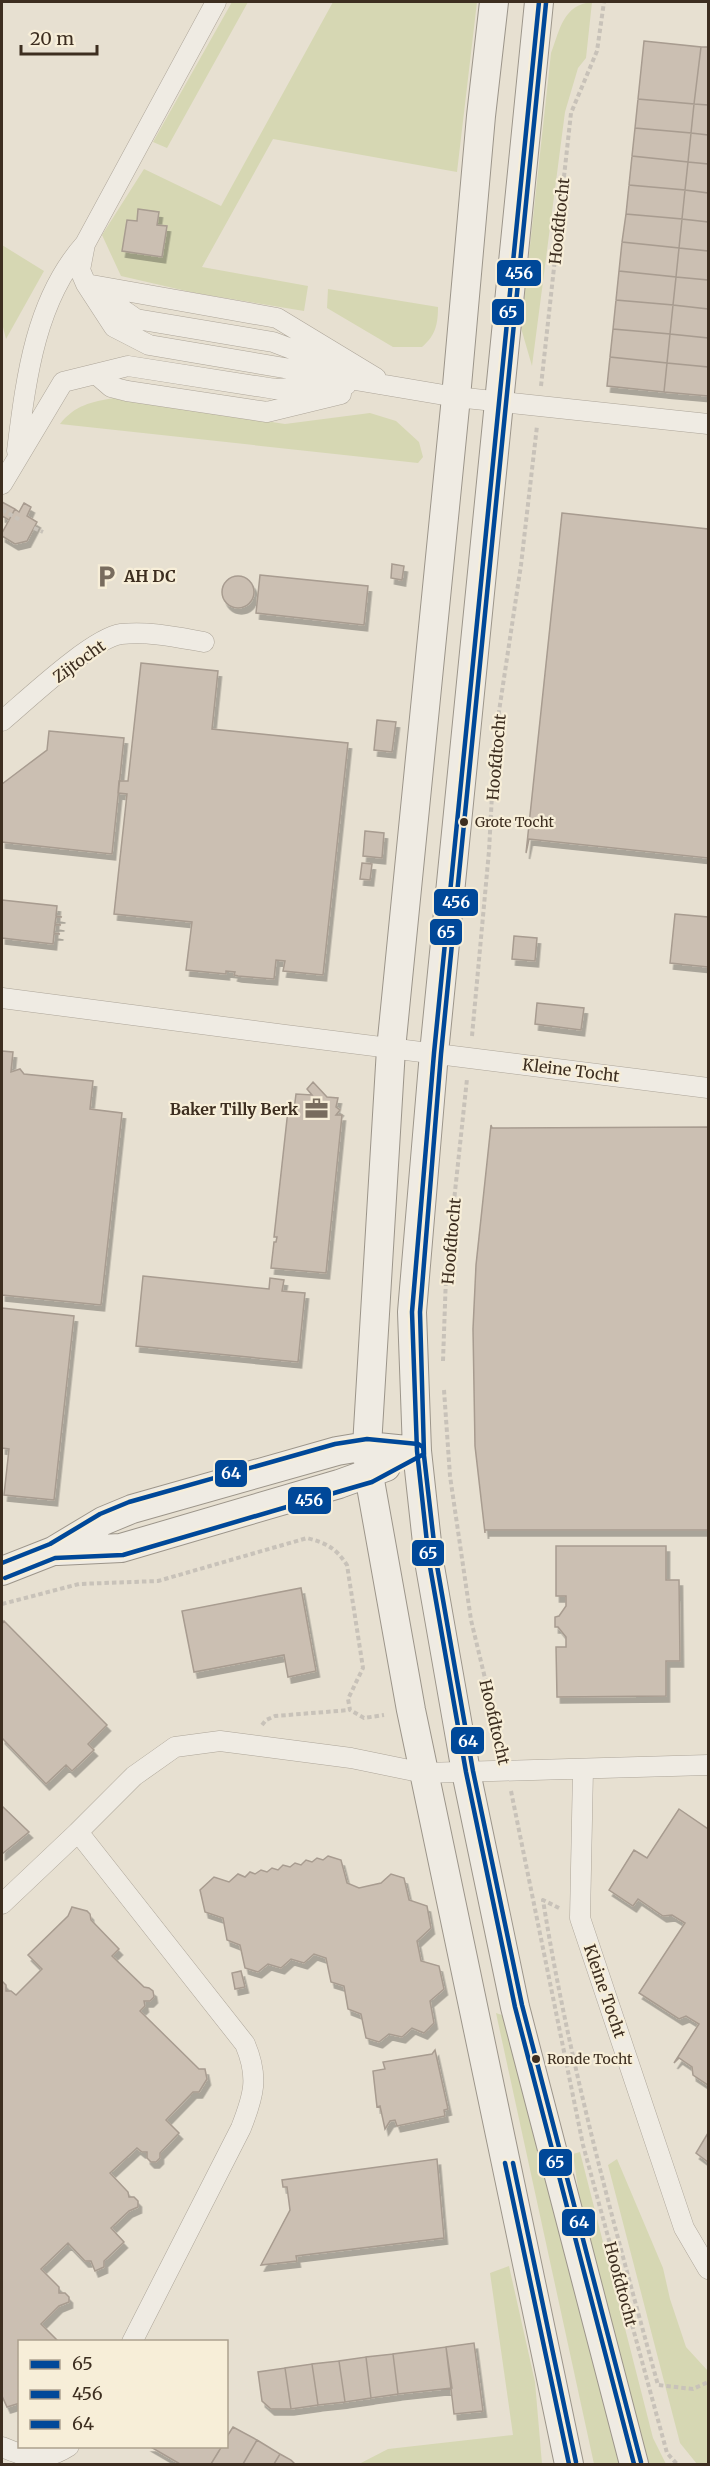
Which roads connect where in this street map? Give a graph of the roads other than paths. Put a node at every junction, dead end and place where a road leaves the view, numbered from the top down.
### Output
1 (216, 2) edge
2 (494, 2) edge
3 (539, 2) edge
4 (85, 244) junction
5 (86, 284) junction
6 (384, 384) junction
7 (456, 397) junction
8 (497, 401) junction
9 (708, 424) edge
10 (16, 460) junction
11 (2, 484) edge
12 (204, 642) dead end
13 (2, 721) edge
14 (2, 998) edge
15 (391, 1049) junction
16 (434, 1053) junction
17 (708, 1088) edge
18 (367, 1446) junction
19 (417, 1451) junction
20 (369, 1475) junction
21 (53, 1551) junction
22 (2, 1571) edge
23 (708, 1765) edge
24 (583, 1770) junction
25 (466, 1772) junction
26 (424, 1773) junction
27 (78, 1832) junction
28 (2, 1904) edge
29 (708, 2269) edge
30 (133, 2340) edge
31 (2, 2447) edge
32 (66, 2448) edge
33 (569, 2464) edge
34 (634, 2464) edge

1 - 4 street
2 - 7 main road
3 - 8 main road, Hoofdtocht
4 - 5 street
4 - 10 street
5 - 6 street
5 - 6 street
6 - 7 street
6 - 10 street
7 - 8 street
7 - 15 main road
8 - 9 street
8 - 16 main road, Hoofdtocht
10 - 11 street
12 - 13 street, Zijtocht
14 - 15 street
15 - 16 street, Kleine Tocht
15 - 18 main road
16 - 17 street, Kleine Tocht
16 - 19 main road, Hoofdtocht
18 - 19 main road
18 - 20 main road
18 - 21 main road
19 - 20 main road
19 - 25 main road, Hoofdtocht
20 - 21 main road
20 - 26 main road
21 - 22 main road
23 - 24 street
24 - 25 street
24 - 29 street, Kleine Tocht
25 - 26 street
25 - 34 main road, Hoofdtocht
26 - 27 street
26 - 33 main road
27 - 28 street
27 - 30 street
31 - 32 street

